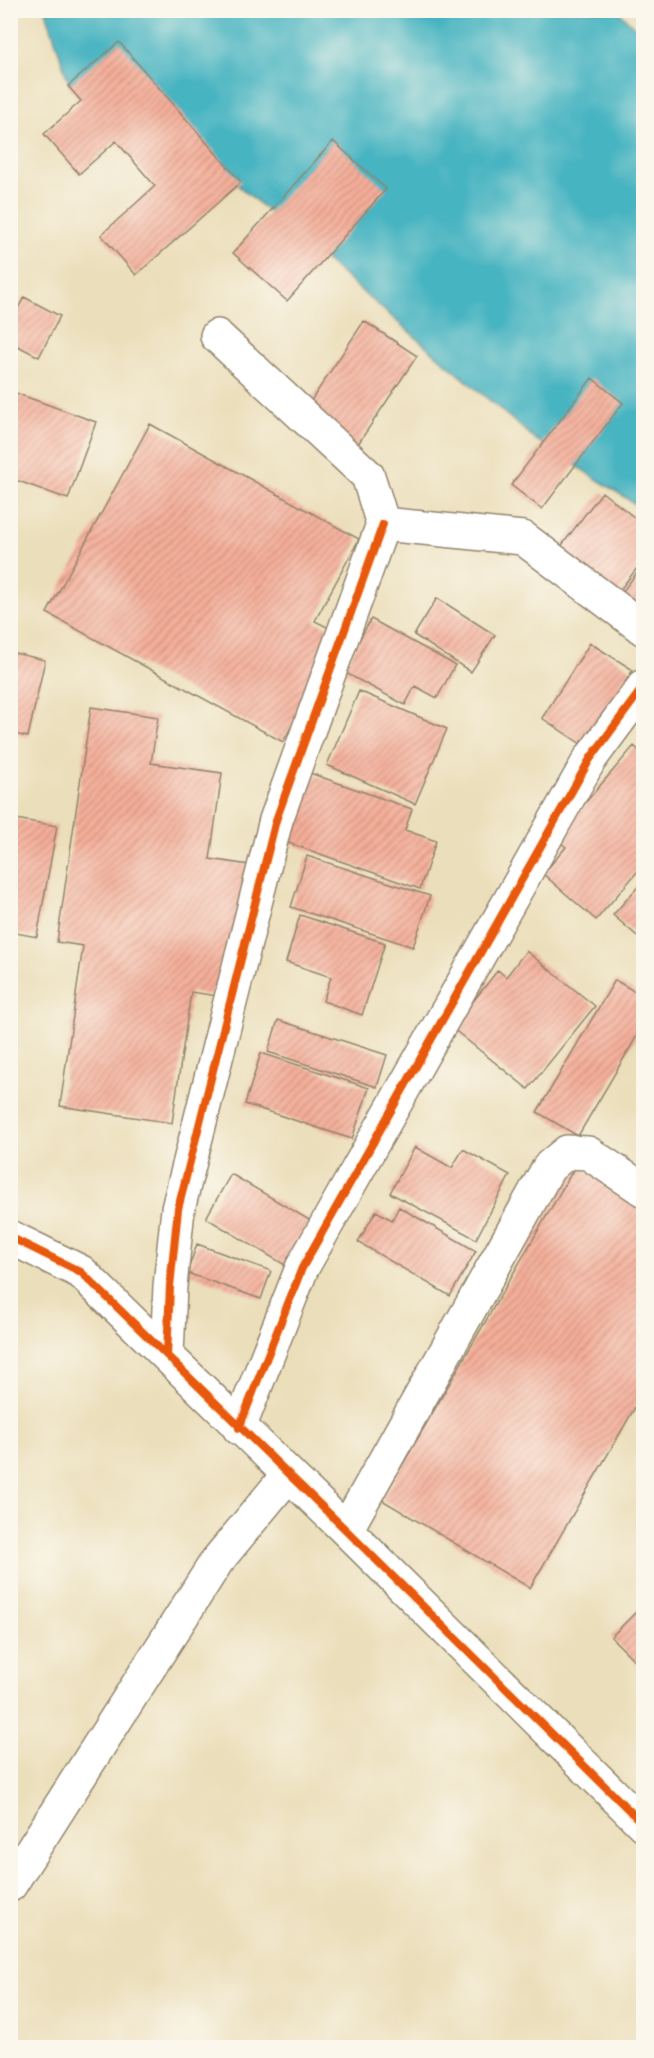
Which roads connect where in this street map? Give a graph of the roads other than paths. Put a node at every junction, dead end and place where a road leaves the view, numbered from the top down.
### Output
1 (217, 336) dead end
2 (383, 524) junction
3 (644, 629) edge
4 (644, 686) edge
5 (644, 1190) edge
6 (10, 1237) edge
7 (167, 1355) junction
8 (239, 1428) junction
9 (288, 1475) junction
10 (346, 1530) junction
11 (644, 1825) edge
12 (10, 1885) edge

1 - 2 street
2 - 3 street
2 - 7 street
4 - 8 street
5 - 10 street
6 - 7 street
7 - 8 street
8 - 9 street
9 - 10 street
9 - 12 street
10 - 11 street

